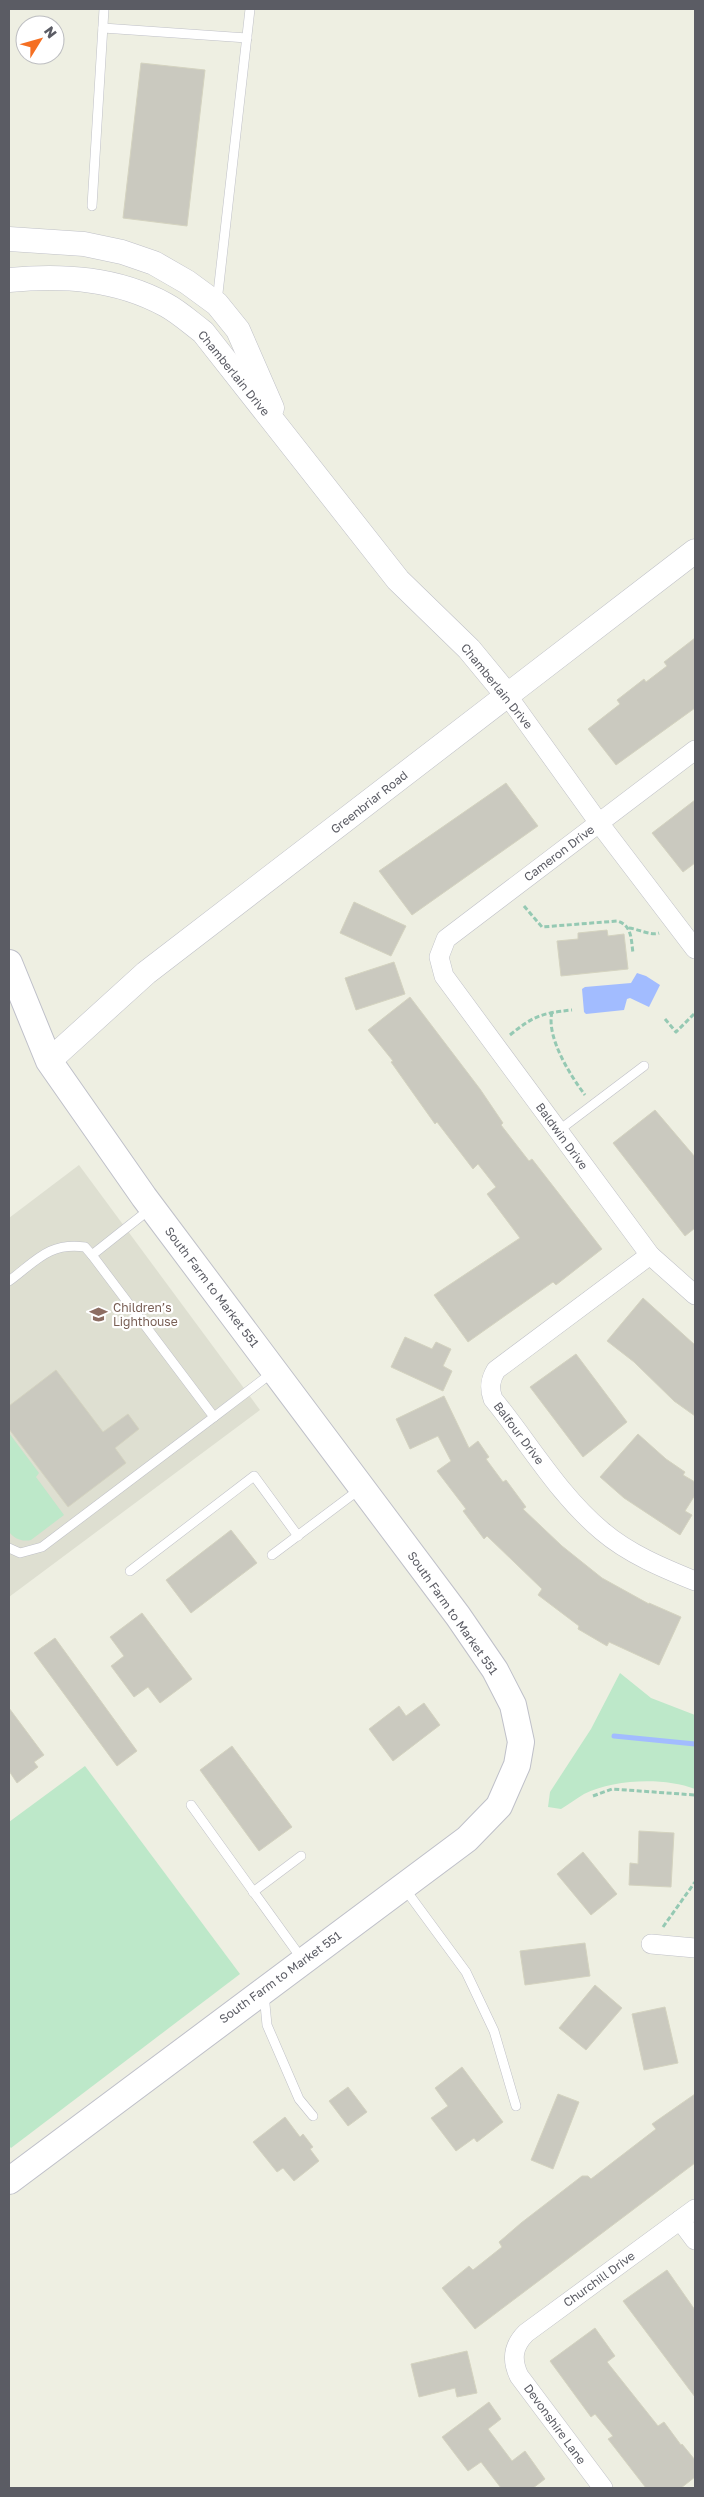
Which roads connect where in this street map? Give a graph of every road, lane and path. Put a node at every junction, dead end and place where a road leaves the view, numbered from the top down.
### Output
1 (104, 9) edge
2 (250, 9) edge
3 (103, 28) junction
4 (247, 38) junction
5 (92, 206) dead end
6 (9, 239) edge
7 (9, 280) edge
8 (217, 304) junction
9 (284, 435) junction
10 (695, 551) edge
11 (507, 695) junction
12 (695, 750) edge
13 (599, 823) junction
14 (524, 906) dead end
15 (629, 928) junction
16 (659, 933) dead end
17 (695, 949) edge
18 (633, 953) dead end
19 (9, 963) edge
20 (440, 967) joint
21 (572, 1010) dead end
22 (552, 1012) junction
23 (695, 1013) edge
24 (664, 1019) dead end
25 (508, 1037) dead end
26 (49, 1060) junction
27 (644, 1066) dead end
28 (593, 1105) junction
29 (558, 1131) junction
30 (152, 1208) junction
31 (92, 1255) junction
32 (650, 1255) junction
33 (9, 1281) edge
34 (695, 1295) edge
35 (275, 1371) junction
36 (214, 1417) junction
37 (362, 1488) junction
38 (298, 1536) junction
39 (9, 1548) edge
40 (272, 1555) dead end
41 (130, 1571) dead end
42 (695, 1581) edge
43 (695, 1795) edge
44 (593, 1796) dead end
45 (191, 1805) dead end
46 (301, 1856) dead end
47 (695, 1882) edge
48 (403, 1887) junction
49 (253, 1892) junction
50 (651, 1944) joint
51 (695, 1948) edge
52 (302, 1960) junction
53 (264, 1988) junction
54 (516, 2106) dead end
55 (313, 2116) dead end
56 (9, 2180) edge
57 (688, 2214) edge
58 (695, 2240) edge
59 (513, 2358) joint
60 (603, 2488) edge

1 - 3 lane
2 - 4 lane
3 - 4 lane
3 - 5 lane
4 - 8 lane
6 - 8 street, Chamberlain Drive
7 - 9 street, Chamberlain Drive
8 - 9 street, Chamberlain Drive
9 - 11 street, Chamberlain Drive
10 - 11 street, Greenbriar Road
11 - 13 street, Chamberlain Drive
11 - 26 street, Greenbriar Road
12 - 13 street, Cameron Drive
13 - 17 street, Chamberlain Drive
13 - 20 street, Cameron Drive
14 - 15 path
15 - 16 path
15 - 18 path
19 - 26 main road, South Farm to Market 551
20 - 29 street, Baldwin Drive
21 - 22 path
22 - 25 path
22 - 28 path
23 - 24 path
26 - 30 main road, South Farm to Market 551
27 - 28 lane
28 - 29 lane
29 - 32 street, Baldwin Drive
30 - 31 lane
30 - 35 main road, South Farm to Market 551
31 - 33 lane
31 - 36 lane
32 - 34 street, Baldwin Drive
32 - 42 street, Balfour Drive
35 - 36 lane
35 - 37 main road, South Farm to Market 551
36 - 39 lane
37 - 38 lane
37 - 48 main road, South Farm to Market 551
38 - 40 lane
38 - 41 lane
43 - 44 path
45 - 49 lane
46 - 49 lane
47 - 50 path
48 - 52 main road, South Farm to Market 551
48 - 54 lane
49 - 52 lane
50 - 51 street
52 - 53 main road, South Farm to Market 551
53 - 55 lane
53 - 56 main road, South Farm to Market 551
57 - 58 street
57 - 59 street, Churchill Drive
59 - 60 street, Devonshire Lane

